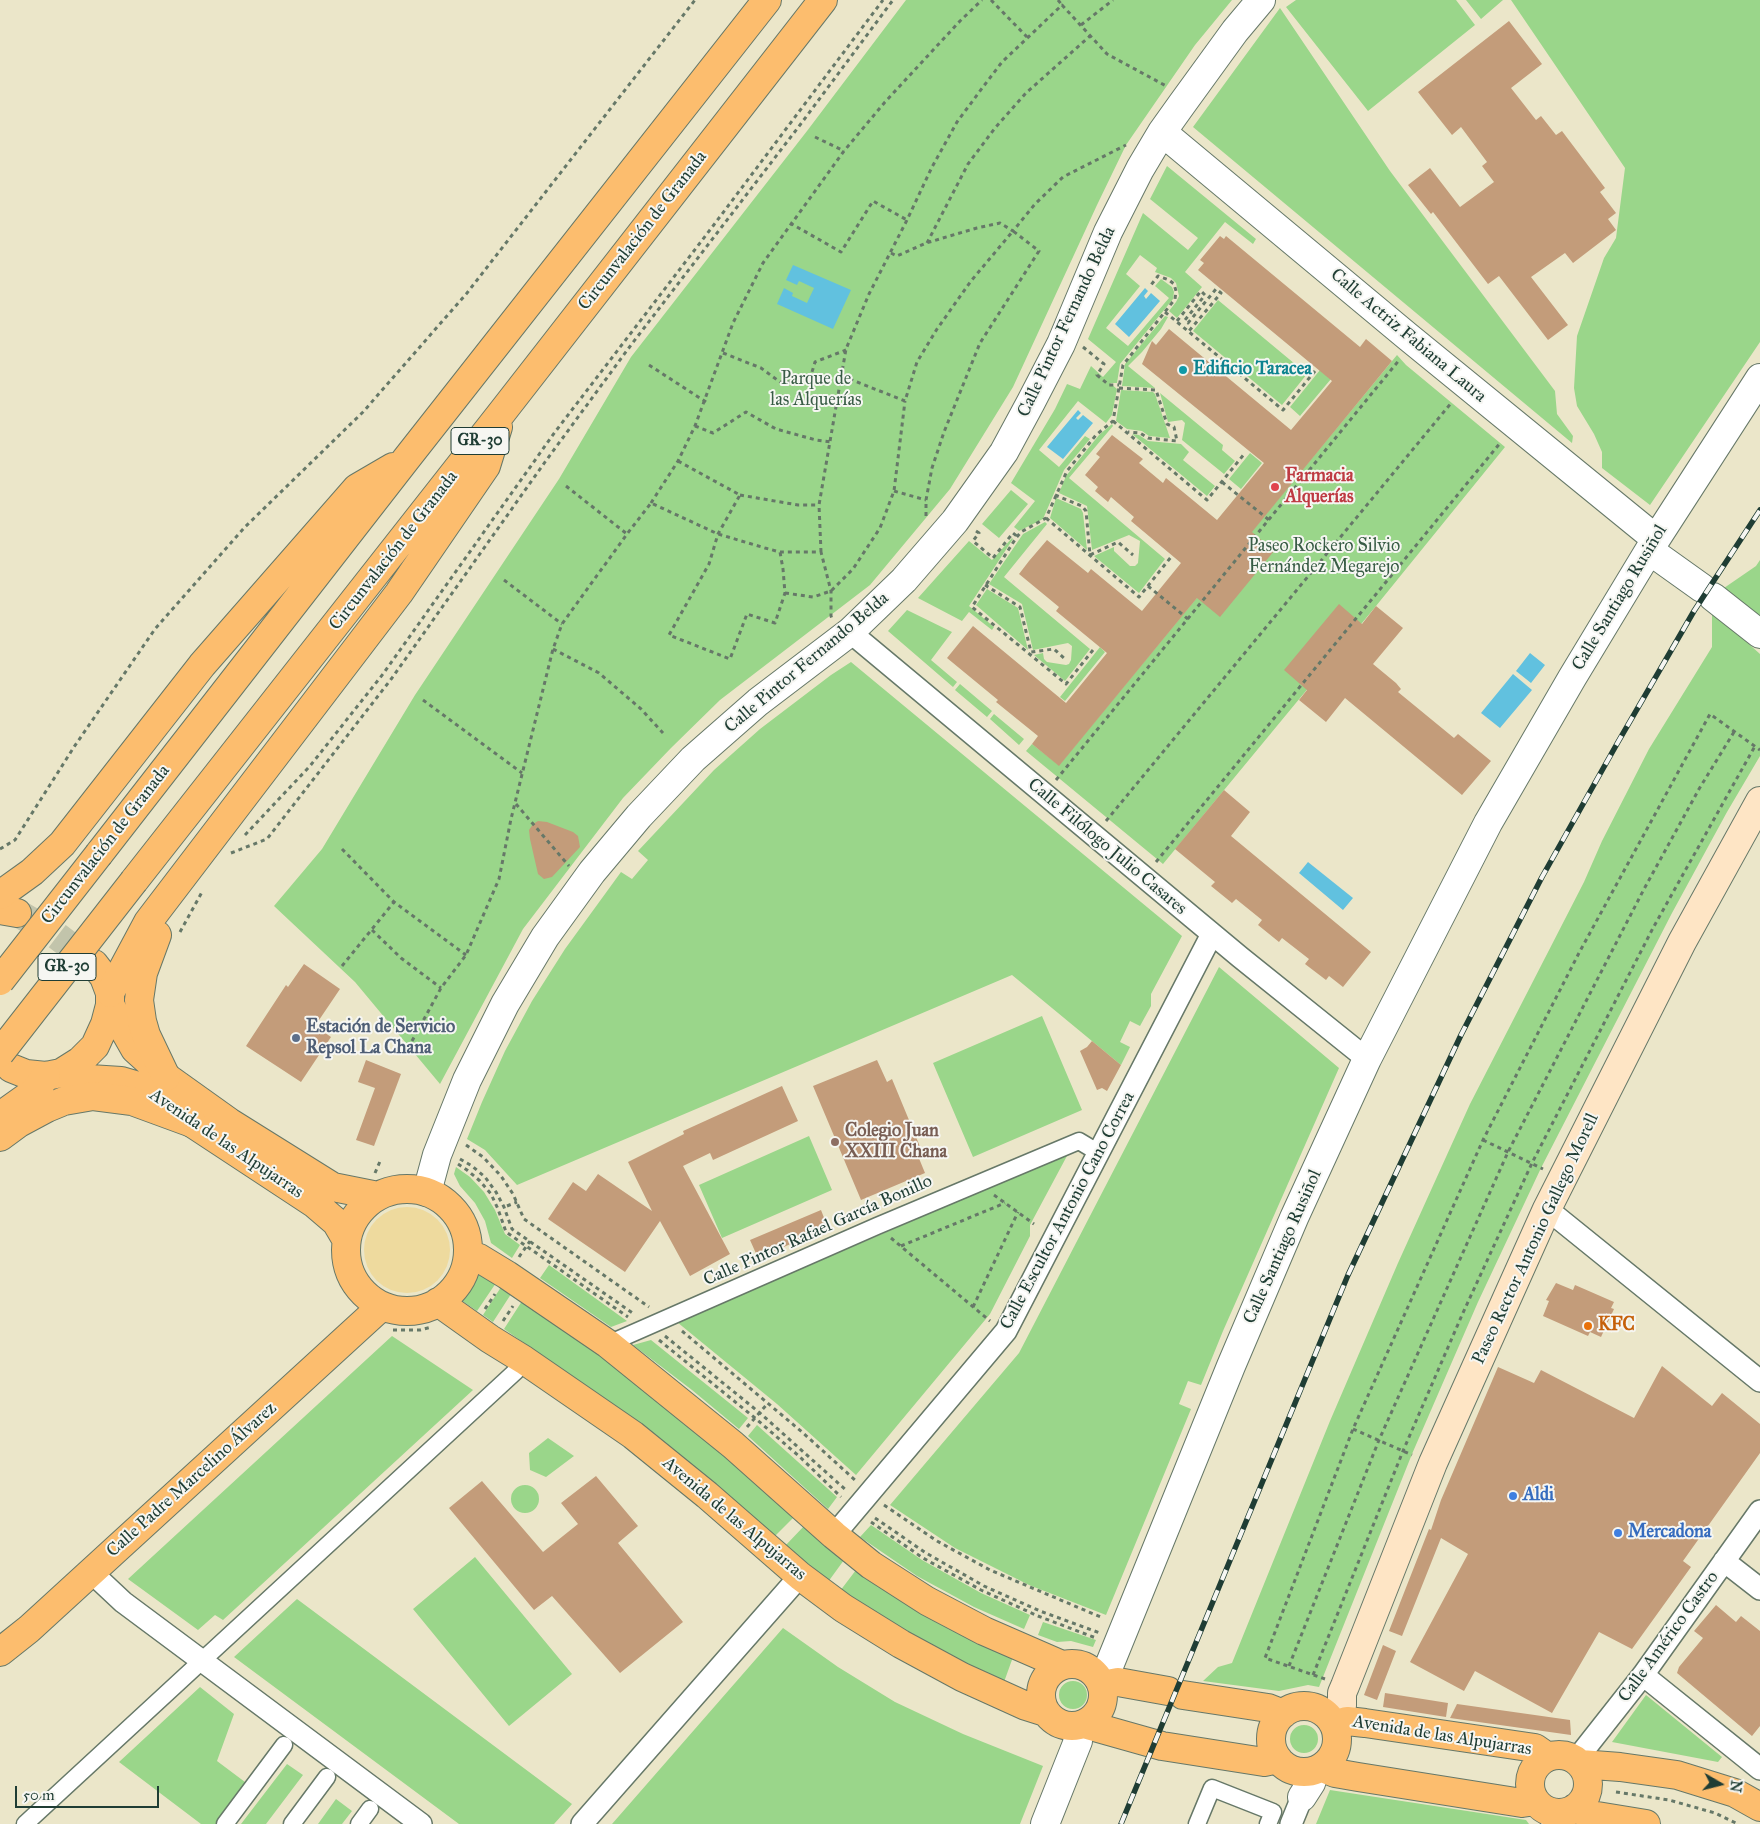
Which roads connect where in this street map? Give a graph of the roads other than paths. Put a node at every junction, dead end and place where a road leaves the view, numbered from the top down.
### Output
1 (767, 0) edge
2 (823, 0) edge
3 (1261, 0) edge
4 (1162, 132) junction
5 (1760, 378) edge
6 (1760, 403) edge
7 (503, 411) junction
8 (407, 458) junction
9 (1658, 548) junction
10 (842, 628) junction
11 (1760, 634) edge
12 (1760, 801) edge
13 (199, 874) junction
14 (6, 906) edge
15 (1212, 934) junction
16 (94, 964) tunnel mouth
17 (0, 981) edge
18 (110, 999) junction
19 (1367, 1059) junction
20 (5, 1060) edge
21 (53, 1075) junction
22 (166, 1077) junction
23 (0, 1116) edge
24 (192, 1123) junction
25 (0, 1137) edge
26 (1099, 1153) junction
27 (375, 1188) junction
28 (426, 1192) junction
29 (1547, 1210) junction
30 (346, 1239) junction
31 (468, 1254) junction
32 (436, 1314) junction
33 (388, 1318) junction
34 (608, 1344) junction
35 (524, 1360) junction
36 (1760, 1381) edge
37 (1760, 1511) edge
38 (834, 1535) junction
39 (1724, 1561) junction
40 (92, 1572) junction
41 (800, 1576) junction
42 (1759, 1586) edge
43 (0, 1652) edge
44 (202, 1661) junction
45 (1062, 1665) junction
46 (1643, 1675) junction
47 (1100, 1682) junction
48 (1045, 1712) junction
49 (1284, 1714) junction
50 (1328, 1718) junction
51 (1079, 1726) junction
52 (284, 1745) dead end
53 (1548, 1756) junction
54 (1578, 1762) junction
55 (1302, 1767) junction
56 (1760, 1769) edge
57 (327, 1777) dead end
58 (1302, 1797) joint
59 (1760, 1807) edge
60 (370, 1809) dead end
61 (1554, 1811) edge
62 (25, 1824) edge
63 (225, 1824) edge
64 (292, 1824) edge
65 (359, 1824) edge
66 (421, 1824) edge
67 (582, 1824) edge
68 (1044, 1824) edge
69 (1197, 1824) edge
70 (1268, 1824) edge
71 (1291, 1824) edge
72 (1646, 1824) edge

1 - 8 main road, Circunvalación de Granada / GR-30
2 - 7 main road, Circunvalación de Granada / GR-30
3 - 4 street, Calle Pintor Fernando Belda
4 - 9 street, Calle Actriz Fabiana Laura
4 - 10 street, Calle Pintor Fernando Belda
5 - 9 street, Calle Santiago Rusiñol
6 - 9 street, Calle Santiago Rusiñol
7 - 13 main road
7 - 20 main road, Circunvalación de Granada / GR-30, bridge
8 - 14 main road
8 - 17 main road, Circunvalación de Granada / GR-30, bridge
9 - 11 street, Calle Actriz Fabiana Laura
9 - 19 street, Calle Santiago Rusiñol
10 - 15 street, Calle Filólogo Julio Casares
10 - 28 street, Calle Pintor Fernando Belda
12 - 29 main road, Paseo Rector Antonio Gallego Morell
13 - 18 main road
13 - 22 main road
15 - 19 street, Calle Filólogo Julio Casares
15 - 26 street, Calle Escultor Antonio Cano Correa
16 - 18 main road, Avenida de las Alpujarras
18 - 21 main road
18 - 22 main road, Avenida de las Alpujarras
19 - 47 street, Calle Santiago Rusiñol
20 - 21 main road, Avenida de las Alpujarras
21 - 23 main road
21 - 24 main road, Avenida de las Alpujarras
22 - 27 main road, Avenida de las Alpujarras
24 - 25 main road
24 - 30 main road, Avenida de las Alpujarras
26 - 34 street, Calle Pintor Rafael García Bonillo
26 - 38 street, Calle Escultor Antonio Cano Correa
27 - 28 main road
27 - 30 main road
28 - 31 main road
29 - 36 street
29 - 50 main road, Paseo Rector Antonio Gallego Morell
30 - 33 main road
31 - 32 main road
31 - 34 main road
32 - 33 main road
32 - 35 main road, Avenida de las Alpujarras
33 - 40 main road, Calle Padre Marcelino Álvarez
34 - 38 main road
35 - 41 main road, Avenida de las Alpujarras
35 - 44 street
37 - 39 street, Calle Américo Castro
38 - 45 main road
39 - 42 street
39 - 46 street, Calle Américo Castro
40 - 43 main road, Calle Padre Marcelino Álvarez
40 - 44 street
41 - 48 main road, Avenida de las Alpujarras
41 - 67 street
44 - 62 street
44 - 66 street
45 - 47 main road
45 - 48 main road
46 - 54 street, Calle Américo Castro
46 - 56 street
47 - 49 main road
47 - 51 main road
48 - 51 main road
49 - 50 main road
49 - 55 main road
50 - 53 main road, Avenida de las Alpujarras
50 - 55 main road
51 - 55 main road
51 - 68 street
52 - 63 street
53 - 54 main road
53 - 61 main road
54 - 59 main road
54 - 61 main road
55 - 58 street
55 - 61 main road
57 - 64 street
58 - 71 street
60 - 65 street
61 - 72 main road
69 - 70 street

